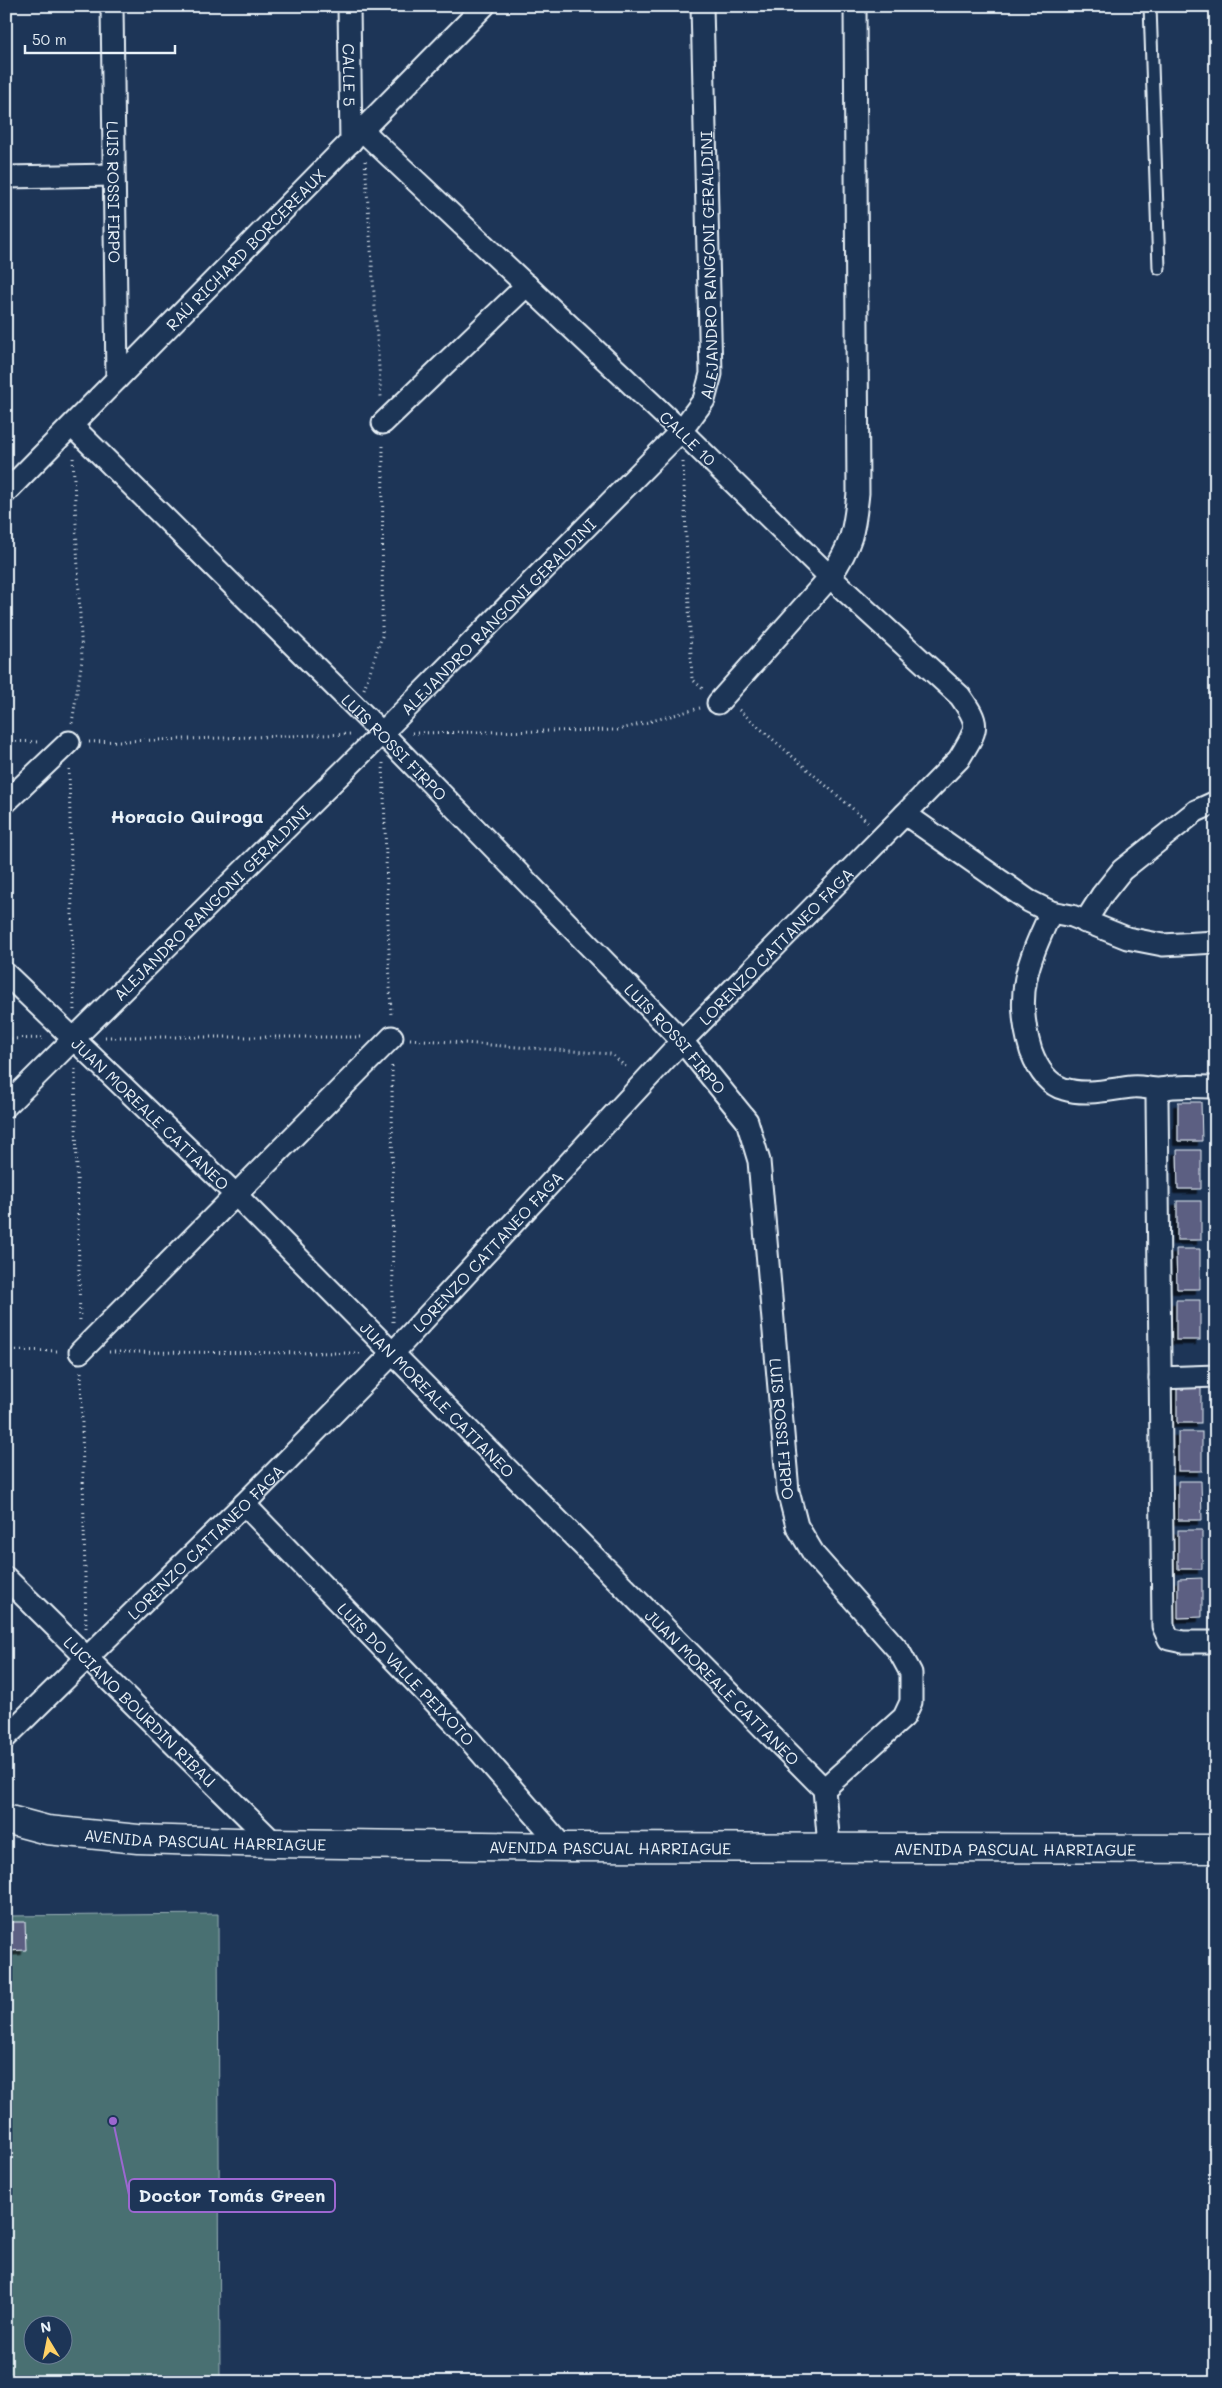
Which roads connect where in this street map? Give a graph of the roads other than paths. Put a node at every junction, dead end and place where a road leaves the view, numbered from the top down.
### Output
1 (112, 6) edge
2 (349, 6) edge
3 (484, 6) edge
4 (702, 6) edge
5 (855, 6) edge
6 (1150, 6) edge
7 (357, 137) junction
8 (113, 175) junction
9 (6, 177) edge
10 (1159, 268) dead end
11 (527, 286) junction
12 (117, 379) junction
13 (383, 423) road end
14 (72, 426) junction
15 (681, 431) junction
16 (6, 492) edge
17 (830, 577) junction
18 (718, 703) road end
19 (382, 733) junction
20 (69, 742) road end
21 (959, 759) joint
22 (6, 802) edge
23 (1216, 802) edge
24 (905, 814) junction
25 (1050, 912) junction
26 (1085, 922) junction
27 (1216, 942) edge
28 (6, 974) edge
29 (74, 1037) junction
30 (392, 1037) road end
31 (682, 1041) junction
32 (1216, 1087) edge
33 (1161, 1090) junction
34 (6, 1106) edge
35 (236, 1195) junction
36 (80, 1352) road end
37 (393, 1353) junction
38 (1216, 1376) edge
39 (1160, 1378) junction
40 (244, 1504) junction
41 (6, 1578) edge
42 (1216, 1642) edge
43 (87, 1659) junction
44 (6, 1737) edge
45 (824, 1789) junction
46 (6, 1819) edge
47 (274, 1843) junction
48 (828, 1846) junction
49 (564, 1847) junction
50 (1216, 1849) edge

1 - 8 street, LUIS ROSSI FIRPO
2 - 7 street, CALLE 5
3 - 7 street, RAÚ RICHARD BORCEREAUX
4 - 15 street, ALEJANDRO RANGONI GERALDINI
5 - 17 street
6 - 10 lane
7 - 11 street, CALLE 10
7 - 12 street, RAÚ RICHARD BORCEREAUX
8 - 9 street
8 - 12 street, LUIS ROSSI FIRPO
11 - 13 street
11 - 15 street, CALLE 10
12 - 14 street, RAÚ RICHARD BORCEREAUX
14 - 16 street, RAÚ RICHARD BORCEREAUX
14 - 19 street, LUIS ROSSI FIRPO
15 - 17 street, CALLE 10
15 - 19 street, ALEJANDRO RANGONI GERALDINI
17 - 18 street
17 - 21 street, CALLE 10
19 - 29 street, ALEJANDRO RANGONI GERALDINI
19 - 31 street, LUIS ROSSI FIRPO
20 - 22 street
21 - 24 street, LORENZO CATTANEO FAGA
23 - 26 street
24 - 25 street
24 - 31 street, LORENZO CATTANEO FAGA
25 - 26 street
25 - 33 street
26 - 27 street
28 - 29 street, JUAN MOREALE CATTANEO
29 - 34 street, ALEJANDRO RANGONI GERALDINI
29 - 35 street, JUAN MOREALE CATTANEO
30 - 35 street
31 - 37 street, LORENZO CATTANEO FAGA
31 - 45 street, LUIS ROSSI FIRPO
32 - 33 street
33 - 39 street
35 - 36 street
35 - 37 street, JUAN MOREALE CATTANEO
37 - 40 street, LORENZO CATTANEO FAGA
37 - 45 street, JUAN MOREALE CATTANEO
38 - 39 street
39 - 42 street
40 - 43 street, LORENZO CATTANEO FAGA
40 - 49 street, LUIS DO VALLE PEIXOTO
41 - 43 street, LUCIANO BOURDIN RIBAU
43 - 44 street, LORENZO CATTANEO FAGA
43 - 47 street, LUCIANO BOURDIN RIBAU
45 - 48 street
46 - 47 street, AVENIDA PASCUAL HARRIAGUE
47 - 49 street, AVENIDA PASCUAL HARRIAGUE
48 - 49 street, AVENIDA PASCUAL HARRIAGUE
48 - 50 street, AVENIDA PASCUAL HARRIAGUE

